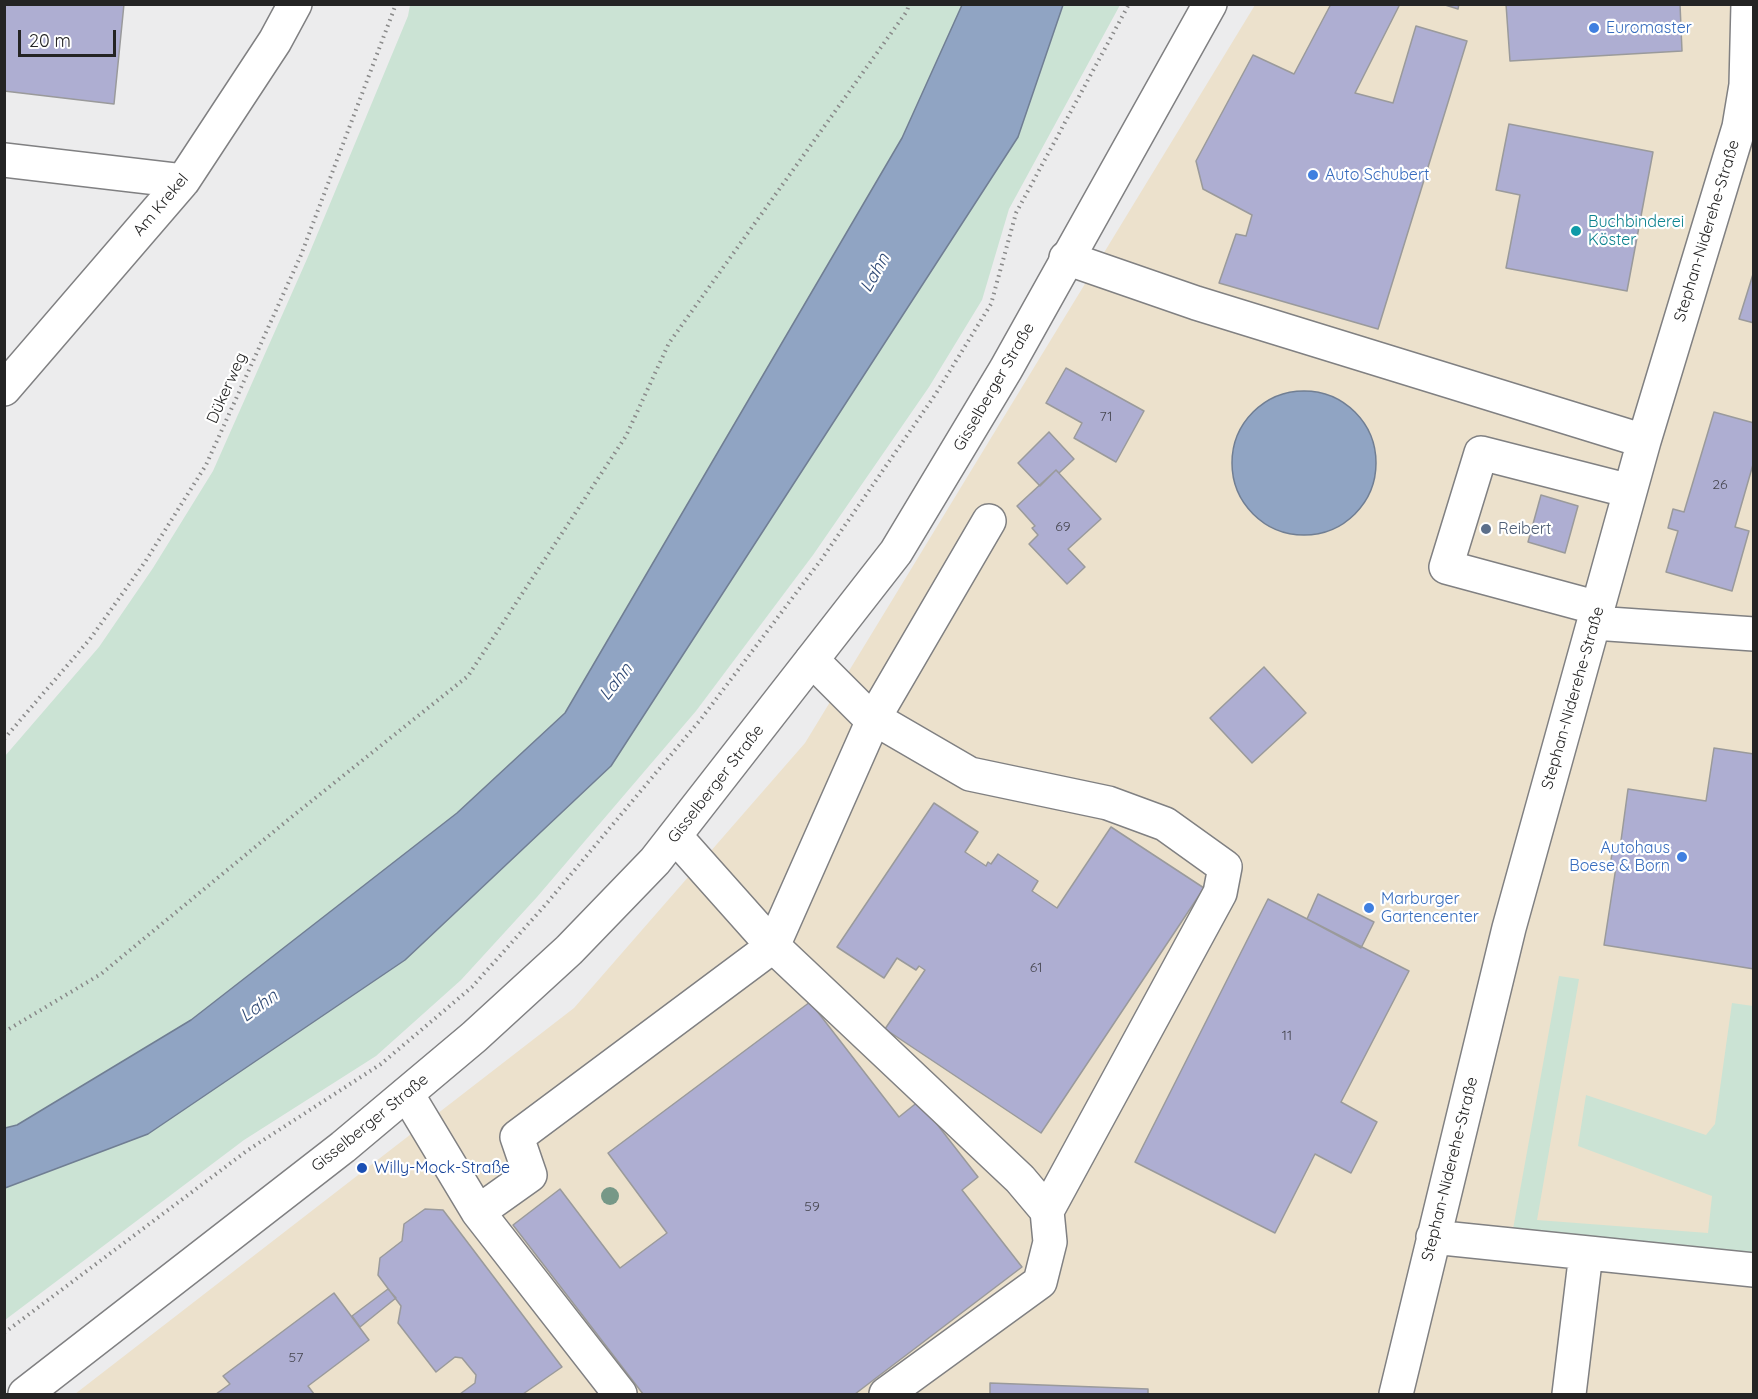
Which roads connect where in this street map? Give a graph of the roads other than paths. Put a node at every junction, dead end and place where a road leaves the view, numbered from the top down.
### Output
1 (295, 4) edge
2 (1210, 4) edge
3 (1748, 4) edge
4 (4, 160) edge
5 (183, 180) junction
6 (1066, 258) junction
7 (4, 389) edge
8 (1644, 441) junction
9 (1630, 491) junction
10 (989, 521) dead end
11 (1596, 615) junction
12 (1754, 634) edge
13 (812, 660) junction
14 (874, 718) junction
15 (675, 836) junction
16 (773, 946) junction
17 (407, 1094) junction
18 (1047, 1211) junction
19 (478, 1212) junction
20 (1433, 1237) junction
21 (1586, 1253) junction
22 (1754, 1270) edge
23 (24, 1395) edge
24 (620, 1395) edge
25 (886, 1395) edge
26 (1396, 1395) edge
27 (1569, 1395) edge

1 - 5 street, Am Krekel
2 - 6 street, Gisselberger Straße
3 - 8 street, Stephan-Niderehe-Straße
4 - 5 street
5 - 7 street, Am Krekel
6 - 8 street
6 - 13 street, Gisselberger Straße
8 - 9 street, Stephan-Niderehe-Straße
9 - 11 street, Stephan-Niderehe-Straße
9 - 11 street
10 - 14 street
11 - 12 street
11 - 20 street, Stephan-Niderehe-Straße
13 - 14 street
13 - 15 street, Gisselberger Straße
14 - 16 street
14 - 18 street
15 - 16 street
15 - 17 street, Gisselberger Straße
16 - 18 street
16 - 19 street
17 - 19 street
17 - 23 street, Gisselberger Straße
18 - 25 street
19 - 24 street
20 - 21 street
20 - 26 street, Stephan-Niderehe-Straße
21 - 22 street
21 - 27 street

